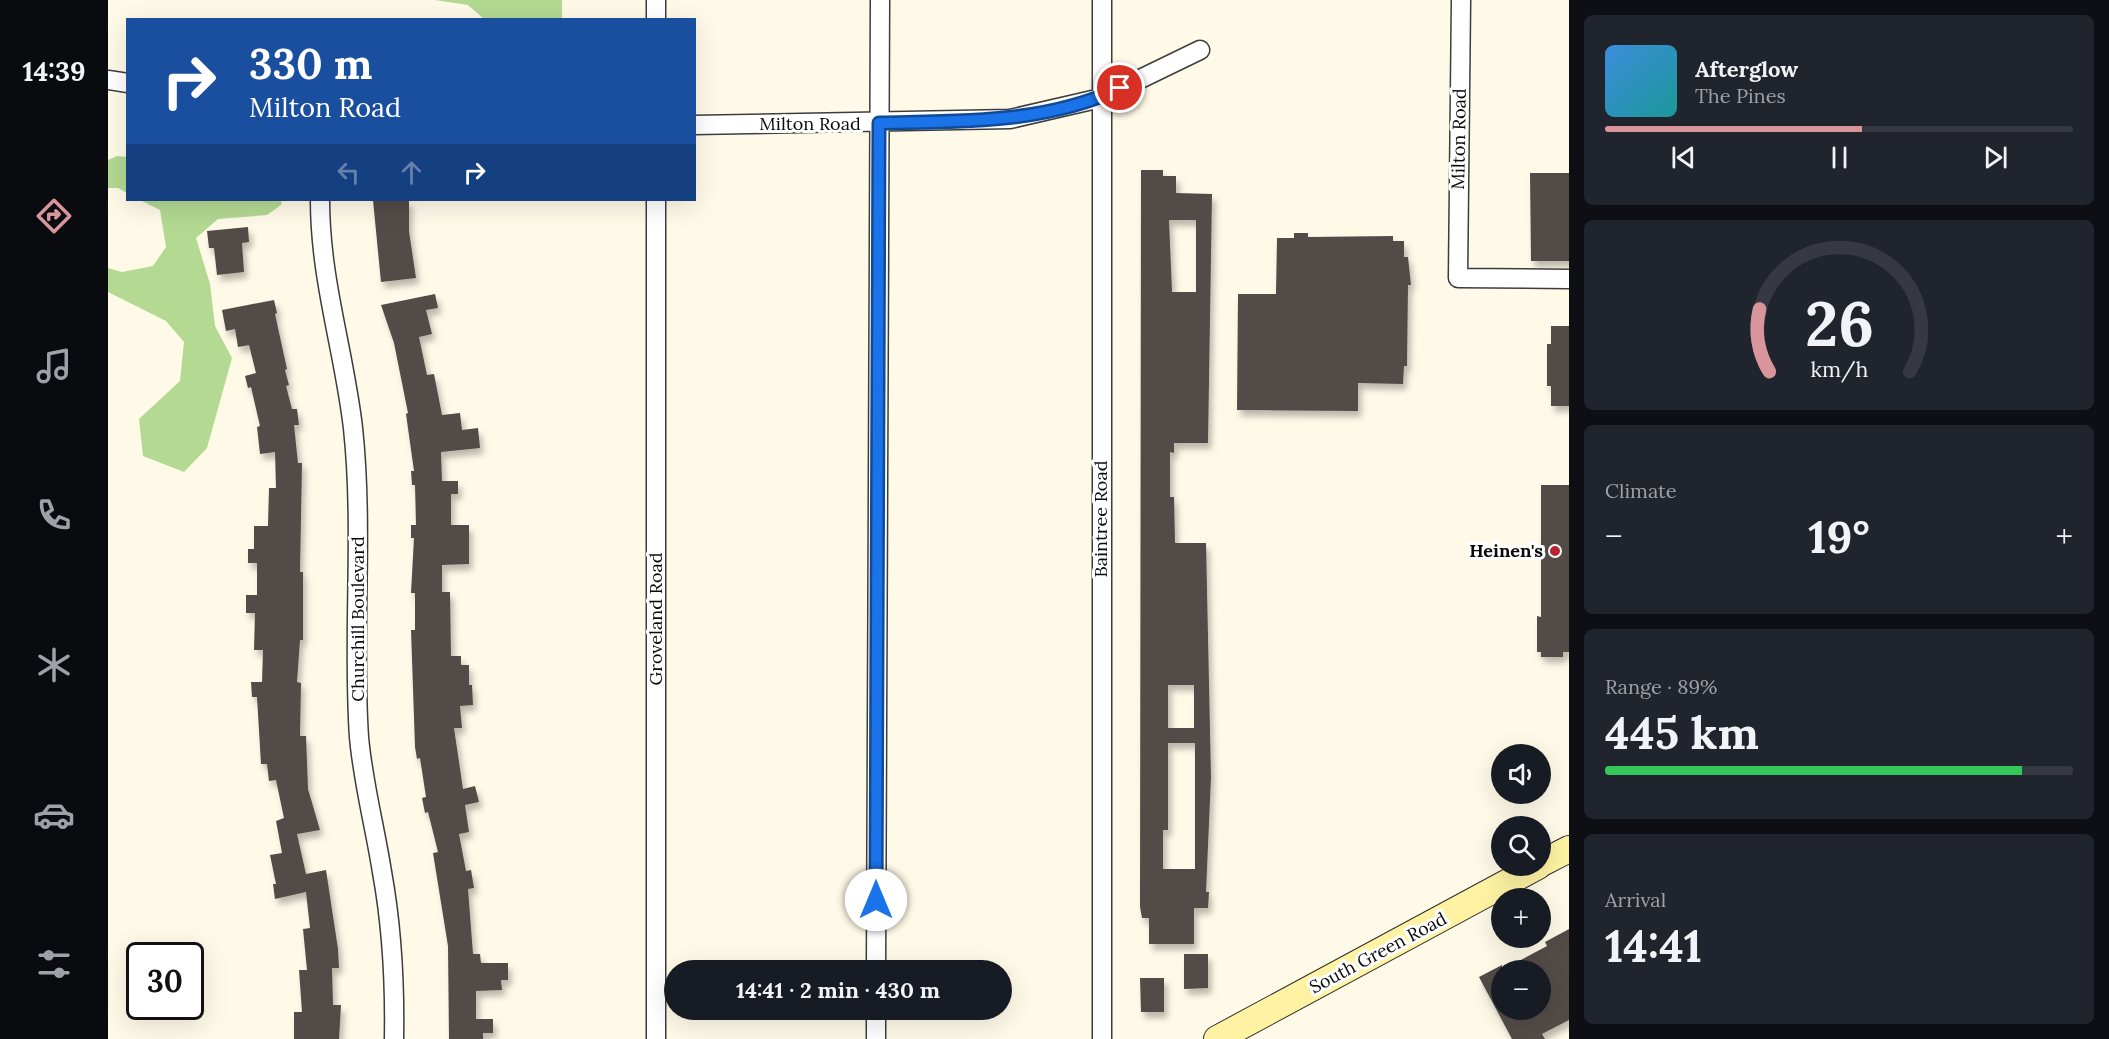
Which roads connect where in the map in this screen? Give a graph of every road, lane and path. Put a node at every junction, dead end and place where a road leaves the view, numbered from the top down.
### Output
1 (656, 0) edge
2 (880, 0) edge
3 (1102, 0) edge
4 (1461, 0) edge
5 (656, 18) edge
6 (1200, 50) dead end
7 (108, 80) edge
8 (126, 83) edge
9 (1101, 98) junction
10 (879, 123) junction
11 (696, 125) edge
12 (320, 201) edge
13 (656, 201) edge
14 (1569, 279) edge
15 (1569, 849) edge
16 (1551, 859) edge
17 (1519, 876) edge
18 (876, 960) edge
19 (876, 1020) edge
20 (394, 1039) edge
21 (656, 1039) edge
22 (876, 1039) edge
23 (1101, 1039) edge
24 (1217, 1039) edge

1 - 5 street
2 - 10 street
3 - 9 street, Baintree Road
4 - 14 street, Milton Road
6 - 9 street, Milton Road
7 - 8 street
9 - 10 street, Milton Road
9 - 23 street, Baintree Road
10 - 11 street, Milton Road
10 - 18 street
12 - 20 street, Churchill Boulevard
13 - 21 street, Groveland Road
15 - 16 main road, South Green Road
17 - 24 main road, South Green Road
19 - 22 street

